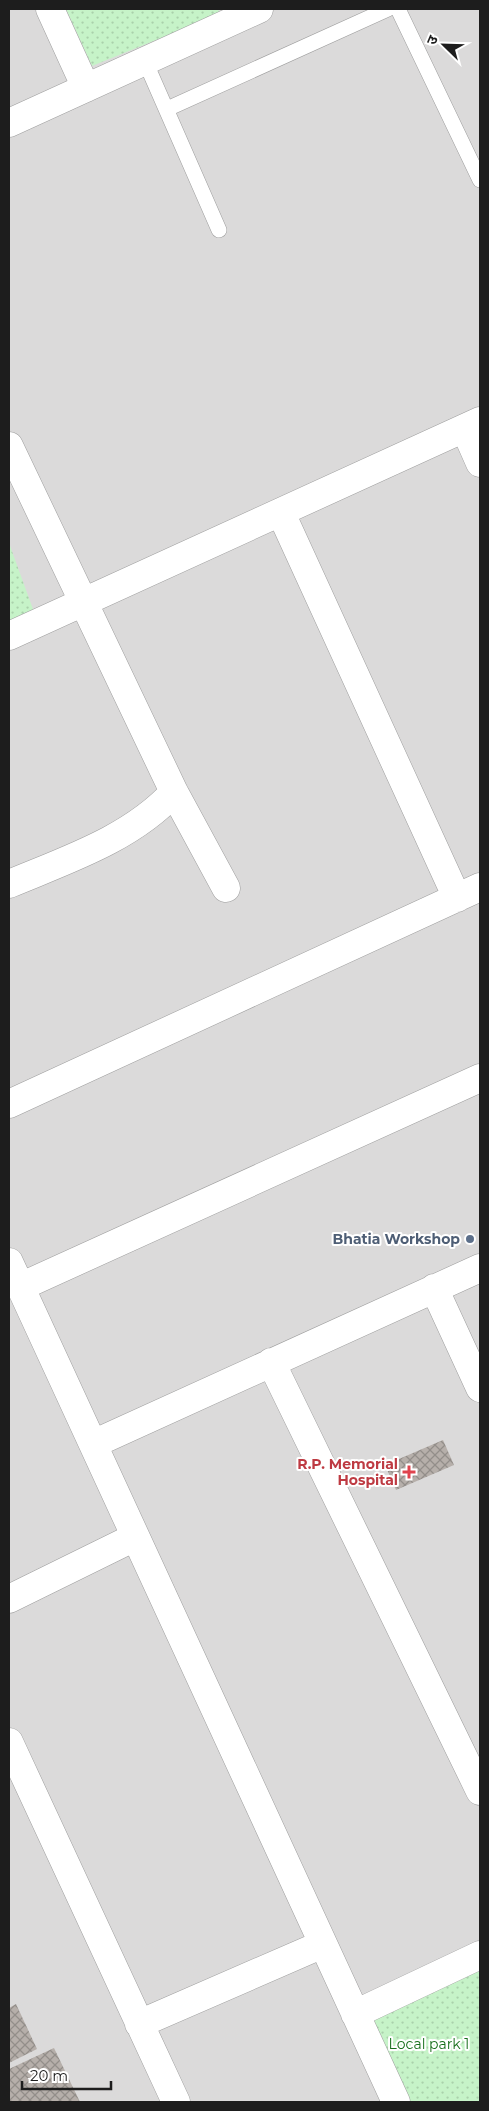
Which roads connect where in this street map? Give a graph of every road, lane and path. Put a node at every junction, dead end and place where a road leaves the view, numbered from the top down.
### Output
1 (50, 9) edge
2 (259, 9) edge
3 (388, 9) edge
4 (398, 9) edge
5 (145, 61) junction
6 (86, 88) junction
7 (167, 109) junction
8 (9, 123) edge
9 (480, 180) edge
10 (219, 230) dead end
11 (473, 425) edge
12 (9, 446) edge
13 (480, 463) edge
14 (281, 513) junction
15 (84, 603) junction
16 (9, 636) edge
17 (174, 792) junction
18 (9, 884) edge
19 (226, 888) dead end
20 (468, 893) edge
21 (480, 1078) edge
22 (9, 1104) edge
23 (9, 1262) edge
24 (480, 1268) edge
25 (20, 1287) junction
26 (434, 1288) junction
27 (271, 1362) junction
28 (480, 1388) edge
29 (93, 1444) junction
30 (135, 1536) junction
31 (9, 1599) edge
32 (9, 1742) edge
33 (480, 1791) edge
34 (323, 1944) junction
35 (480, 1955) edge
36 (355, 2014) junction
37 (140, 2024) junction
38 (176, 2102) edge
39 (396, 2102) edge

1 - 6 street
2 - 5 street
3 - 7 lane
4 - 9 lane
5 - 6 street
5 - 7 lane
6 - 8 street
7 - 10 lane
11 - 13 street
11 - 14 street
12 - 15 street
14 - 15 street
14 - 20 street
15 - 16 street
15 - 17 street
17 - 18 street
17 - 19 street
20 - 22 street
21 - 25 street
23 - 25 street
24 - 26 street
25 - 29 street
26 - 27 street
26 - 28 street
27 - 29 street
27 - 33 street
29 - 30 street
30 - 31 street
30 - 34 street
32 - 37 street
34 - 36 street
34 - 37 street
35 - 36 street
36 - 39 street
37 - 38 street

